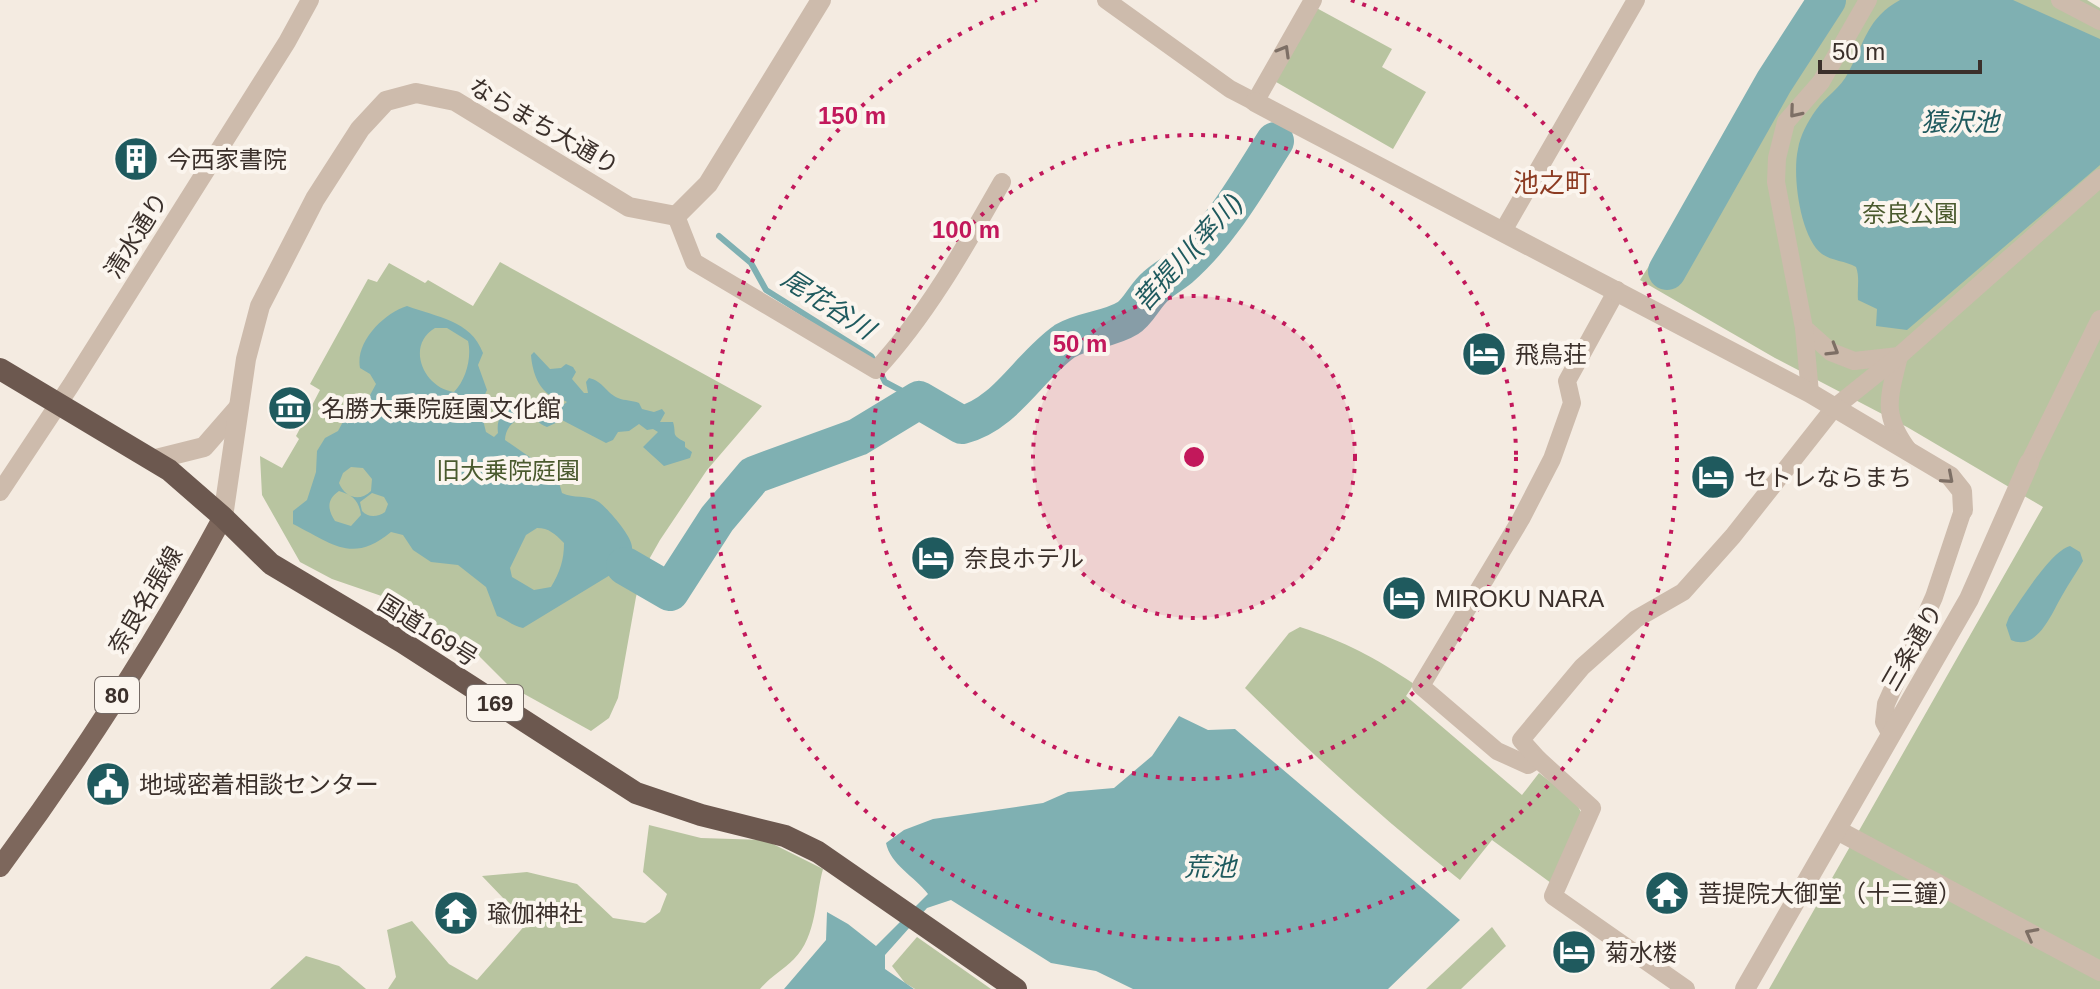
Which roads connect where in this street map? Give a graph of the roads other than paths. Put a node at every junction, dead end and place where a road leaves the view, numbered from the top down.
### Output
1 (310, 0) edge
2 (821, 0) edge
3 (1106, 0) edge
4 (1313, 0) edge
5 (1636, 0) edge
6 (1868, 0) edge
7 (2060, 0) edge
8 (2100, 21) edge
9 (1255, 102) junction
10 (2100, 178) edge
11 (1002, 182) dead end
12 (676, 216) junction
13 (1503, 231) junction
14 (1617, 290) junction
15 (2100, 319) edge
16 (1804, 328) junction
17 (1899, 356) junction
18 (0, 369) edge
19 (1810, 393) junction
20 (57, 405) junction
21 (238, 408) junction
22 (1834, 408) junction
23 (1910, 453) junction
24 (152, 460) junction
25 (2029, 463) joint
26 (0, 492) edge
27 (1963, 510) joint
28 (223, 517) junction
29 (1891, 735) junction
30 (1538, 759) junction
31 (1837, 830) junction
32 (0, 867) edge
33 (2100, 971) edge
34 (1016, 989) edge
35 (1686, 989) edge
36 (1745, 989) edge

1 - 20 street, 清水通り
2 - 12 street
3 - 9 street
9 -> 4 street
5 - 13 street
6 -> 16 street
7 - 8 street
9 - 13 street
10 - 17 street
11 - 12 street
12 - 21 street, ならまち大通り
13 - 14 street
14 - 19 street
14 - 30 street
15 - 25 street, 三条通り
16 -> 17 street
16 - 19 street
17 - 22 street
17 - 23 street
18 - 20 highway, 国道169号 / 169
19 - 22 street
20 - 24 highway, 国道169号 / 169
20 - 26 street, 清水通り
21 - 24 street
21 - 28 street, ならまち大通り
22 - 23 street
22 - 30 street
23 -> 27 street
24 - 28 highway, 国道169号 / 169
25 - 29 street, 三条通り
27 - 29 street
28 - 32 main road, 奈良名張線 / 80
28 - 34 highway, 国道169号 / 169
29 - 31 street, 三条通り
30 - 35 street
33 -> 31 street
31 - 36 street, 三条通り

